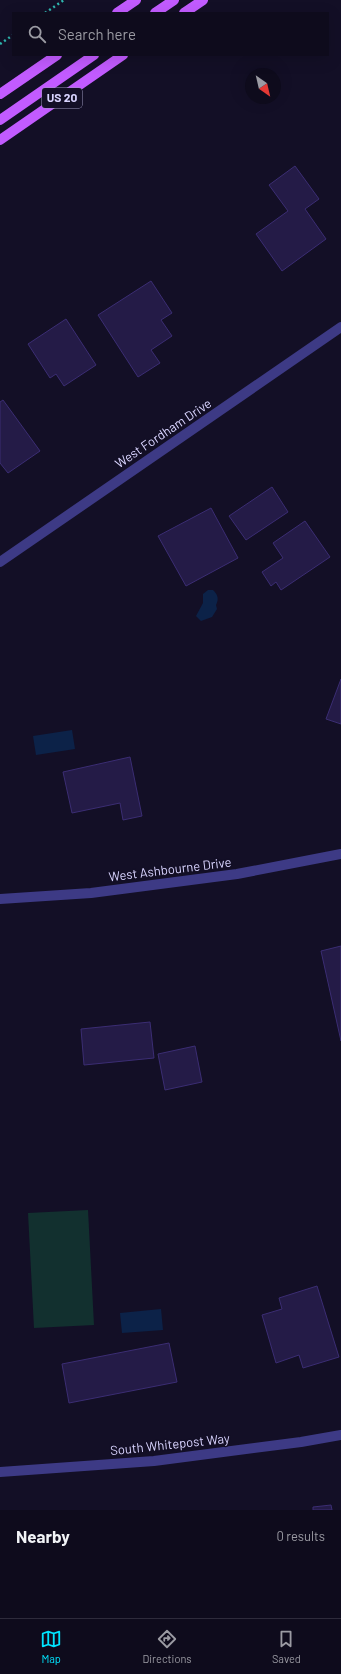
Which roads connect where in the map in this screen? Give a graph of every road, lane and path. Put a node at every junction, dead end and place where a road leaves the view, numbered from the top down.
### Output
1 (64, 0) edge
2 (136, 0) edge
3 (174, 0) edge
4 (203, 0) edge
5 (46, 12) edge
6 (119, 12) edge
7 (156, 12) edge
8 (185, 12) edge
9 (12, 36) edge
10 (0, 44) edge
11 (55, 56) edge
12 (93, 56) edge
13 (122, 56) edge
14 (0, 94) edge
15 (0, 120) edge
16 (0, 140) edge
17 (341, 327) edge
18 (0, 562) edge
19 (341, 854) edge
20 (0, 899) edge
21 (341, 1435) edge
22 (0, 1472) edge

1 - 5 path
2 - 6 main road
3 - 7 main road
4 - 8 main road
9 - 10 path
11 - 14 main road, US 20
12 - 15 main road
13 - 16 main road, US 20
17 - 18 street, West Fordham Drive
19 - 20 street, West Ashbourne Drive
21 - 22 street, South Whitepost Way

